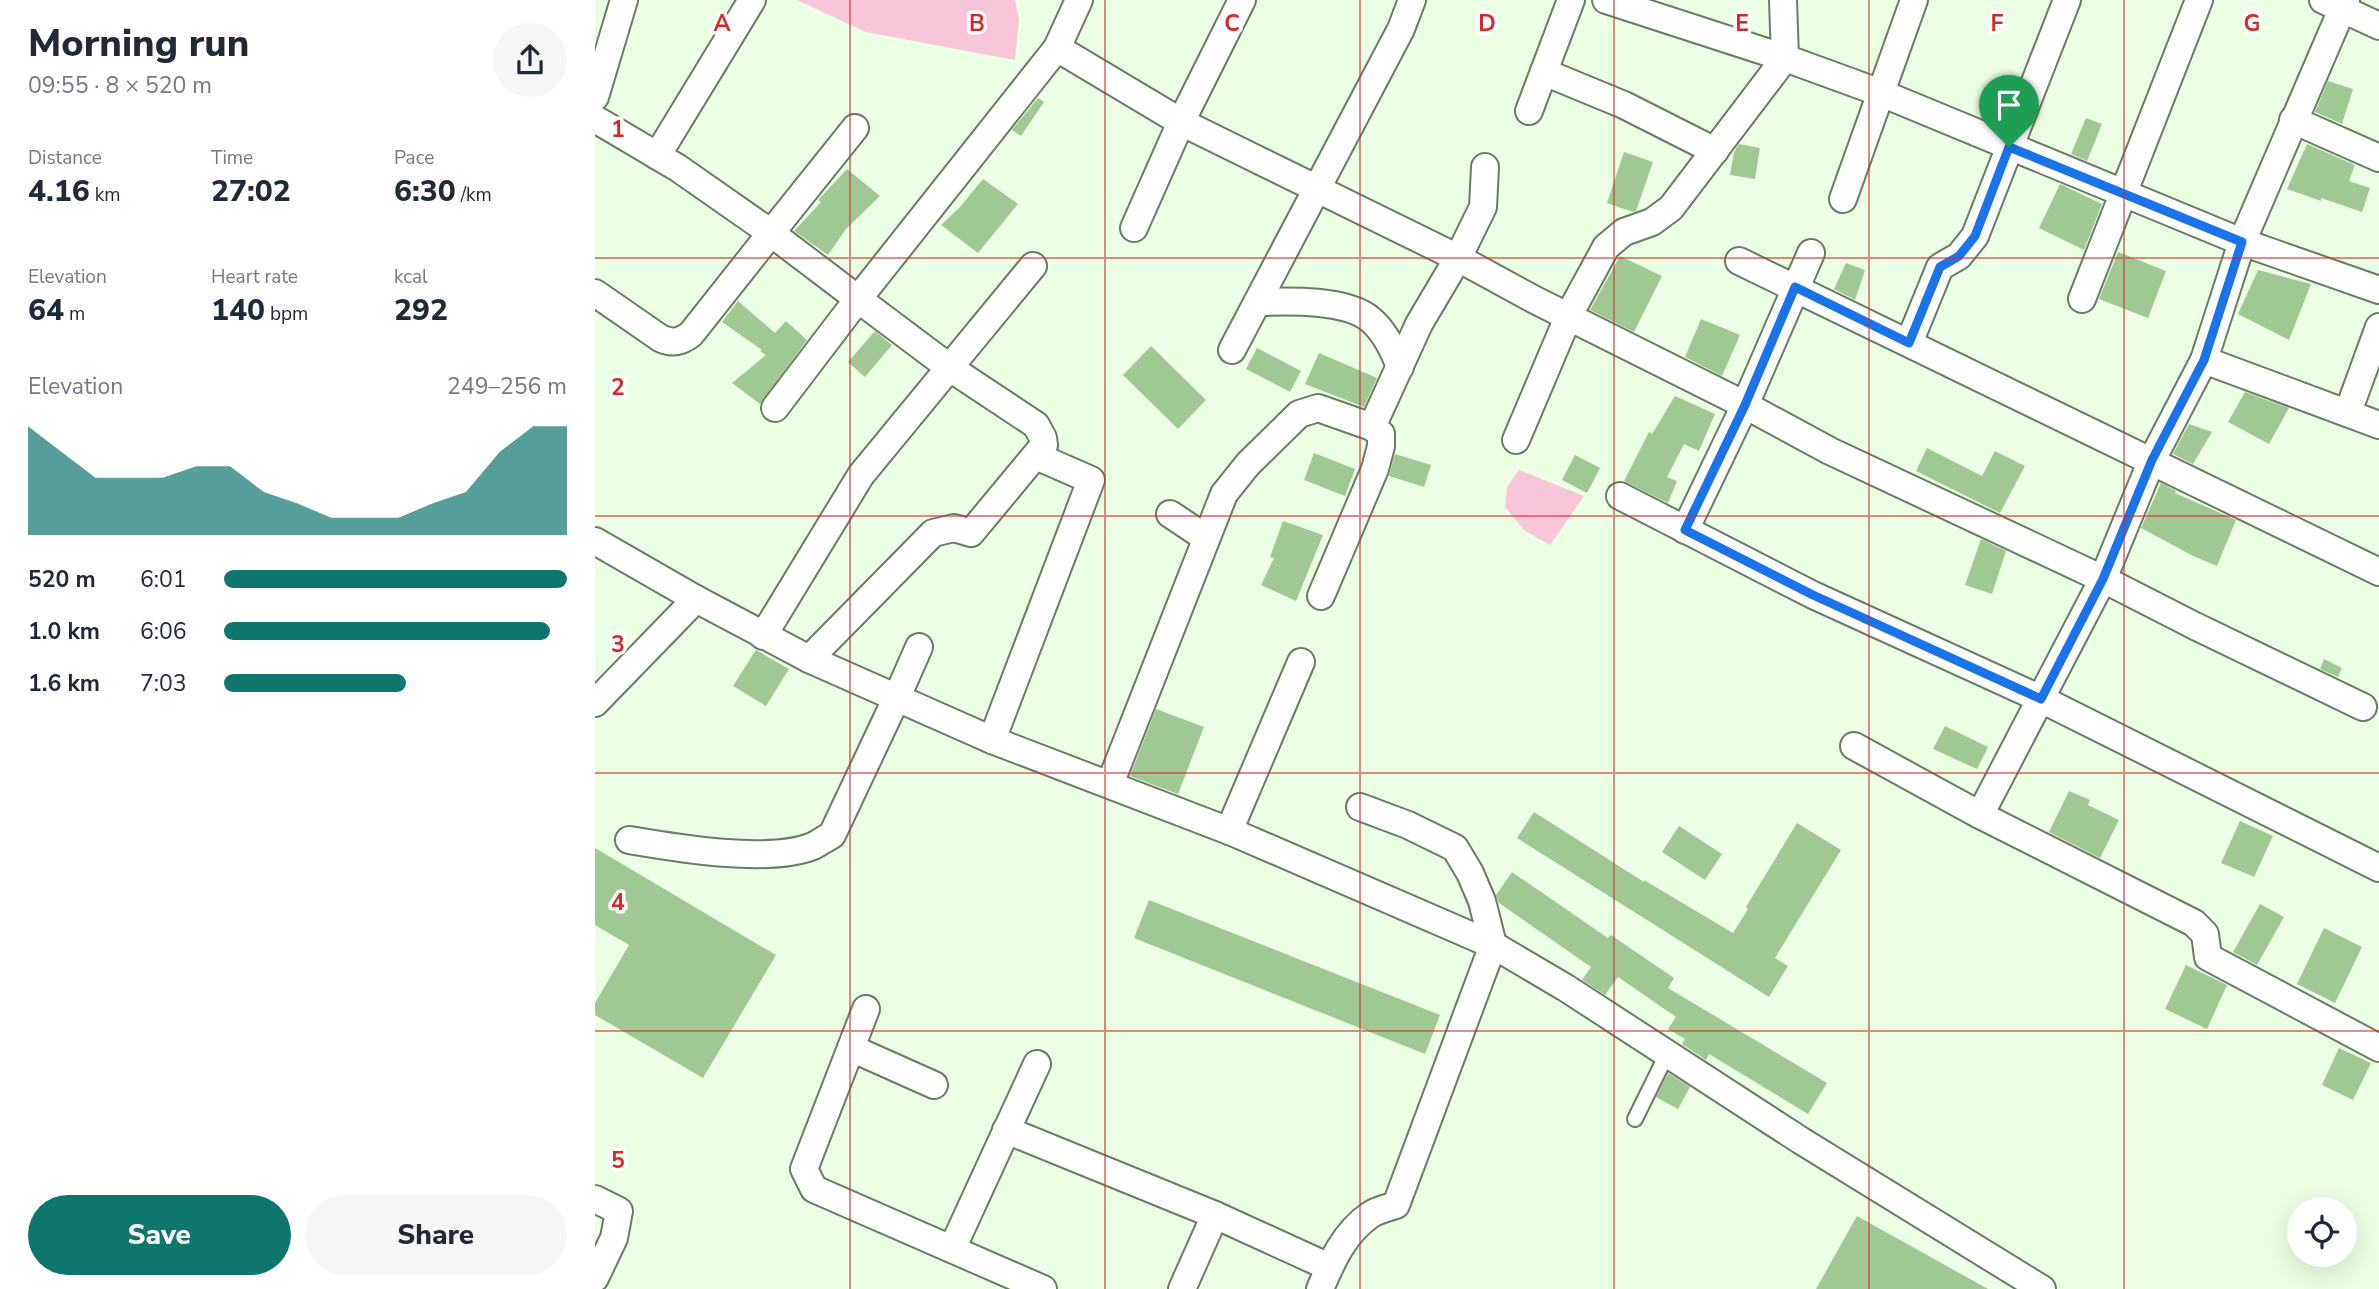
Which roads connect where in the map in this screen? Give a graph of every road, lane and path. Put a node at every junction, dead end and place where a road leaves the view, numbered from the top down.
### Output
1 (624, 0) edge
2 (752, 0) edge
3 (1079, 0) edge
4 (1242, 0) edge
5 (1412, 0) edge
6 (1571, 0) edge
7 (1606, 0) edge
8 (1783, 0) edge
9 (1914, 0) edge
10 (2067, 0) edge
11 (2199, 0) edge
12 (2337, 3) edge
13 (2379, 26) edge
14 (1057, 48) junction
15 (1785, 58) junction
16 (1544, 72) junction
17 (1881, 93) junction
18 (595, 97) edge
19 (1529, 111) dead end
20 (595, 119) edge
21 (2293, 120) junction
22 (1181, 121) junction
23 (855, 128) dead end
24 (2009, 147) junction
25 (1715, 151) junction
26 (657, 156) junction
27 (2379, 158) edge
28 (1485, 167) dead end
29 (1319, 188) junction
30 (2123, 194) junction
31 (1843, 199) dead end
32 (1134, 228) dead end
33 (771, 233) junction
34 (2242, 242) junction
35 (1811, 253) dead end
36 (1458, 258) junction
37 (1739, 261) dead end
38 (1033, 266) dead end
39 (1795, 287) junction
40 (2379, 290) edge
41 (595, 293) edge
42 (858, 299) junction
43 (2082, 299) dead end
44 (1258, 302) junction
45 (1569, 315) junction
46 (2379, 327) edge
47 (1909, 343) junction
48 (1232, 351) dead end
49 (2204, 360) junction
50 (950, 368) junction
51 (1399, 368) junction
52 (1745, 405) junction
53 (775, 408) dead end
54 (2348, 412) junction
55 (2379, 425) edge
56 (1372, 427) junction
57 (1516, 440) dead end
58 (1036, 456) junction
59 (2152, 460) junction
60 (1620, 496) dead end
61 (1170, 514) dead end
62 (1685, 530) junction
63 (1206, 538) junction
64 (598, 548) edge
65 (2379, 572) edge
66 (2103, 579) junction
67 (1321, 596) dead end
68 (696, 599) junction
69 (763, 636) junction
70 (919, 647) dead end
71 (809, 659) junction
72 (1301, 663) dead end
73 (897, 697) junction
74 (2041, 699) junction
75 (595, 703) edge
76 (2363, 708) dead end
77 (992, 740) junction
78 (1854, 746) dead end
79 (1110, 784) junction
80 (1360, 807) dead end
81 (1980, 816) junction
82 (1229, 831) junction
83 (629, 840) dead end
84 (2379, 868) edge
85 (1493, 945) junction
86 (866, 1009) dead end
87 (851, 1048) junction
88 (2379, 1048) edge
89 (1667, 1054) junction
90 (1037, 1065) dead end
91 (934, 1085) dead end
92 (1635, 1119) dead end
93 (1006, 1130) junction
94 (595, 1199) edge
95 (1215, 1215) junction
96 (952, 1249) junction
97 (595, 1278) edge
98 (1325, 1278) edge
99 (1043, 1289) edge
100 (1182, 1289) edge
101 (2042, 1289) edge

1 - 18 street
2 - 26 street
3 - 14 street
4 - 22 street
5 - 29 street
6 - 16 street
7 - 15 street
8 - 15 street
9 - 17 street
10 - 24 street
11 - 30 street
12 - 13 street
12 - 21 street
14 - 22 street
14 - 42 street
15 - 17 street
15 - 25 street
16 - 19 street
16 - 25 street
17 - 24 street
17 - 31 street
20 - 26 street
21 - 27 street
21 - 34 street
22 - 29 street
22 - 32 street
23 - 33 street
24 - 30 street
24 - 47 street
25 - 45 street
26 - 33 street
28 - 36 street
29 - 36 street
29 - 44 street
30 - 34 street
30 - 43 street
33 - 41 street
33 - 42 street
34 - 40 street
34 - 49 street
35 - 39 street
36 - 45 street
36 - 51 street
37 - 39 street
38 - 50 street
39 - 47 street
39 - 52 street
42 - 50 street
42 - 53 street
44 - 48 street
44 - 51 street
45 - 52 street
45 - 57 street
46 - 54 street
47 - 59 street
49 - 54 street
49 - 59 street
50 - 58 street
50 - 69 street
51 - 56 street
52 - 62 street
52 - 66 street
54 - 55 street
56 - 63 street
56 - 67 street
58 - 71 street
58 - 77 street
59 - 65 street
59 - 66 street
60 - 62 street
61 - 63 street
62 - 74 street
63 - 79 street
64 - 68 street
66 - 74 street
66 - 76 street
68 - 69 street
68 - 75 street
69 - 71 street
70 - 73 street
71 - 73 street
72 - 82 street
73 - 77 street
73 - 83 street
74 - 81 street
74 - 84 street
77 - 79 street
78 - 81 street
79 - 82 street
80 - 85 street
81 - 88 street
82 - 85 street
85 - 89 street
85 - 98 street
86 - 87 street
87 - 91 street
87 - 96 street
89 - 92 lane
89 - 101 street
90 - 93 street
93 - 95 street
93 - 96 street
94 - 97 street
95 - 98 street
95 - 100 street
96 - 99 street

